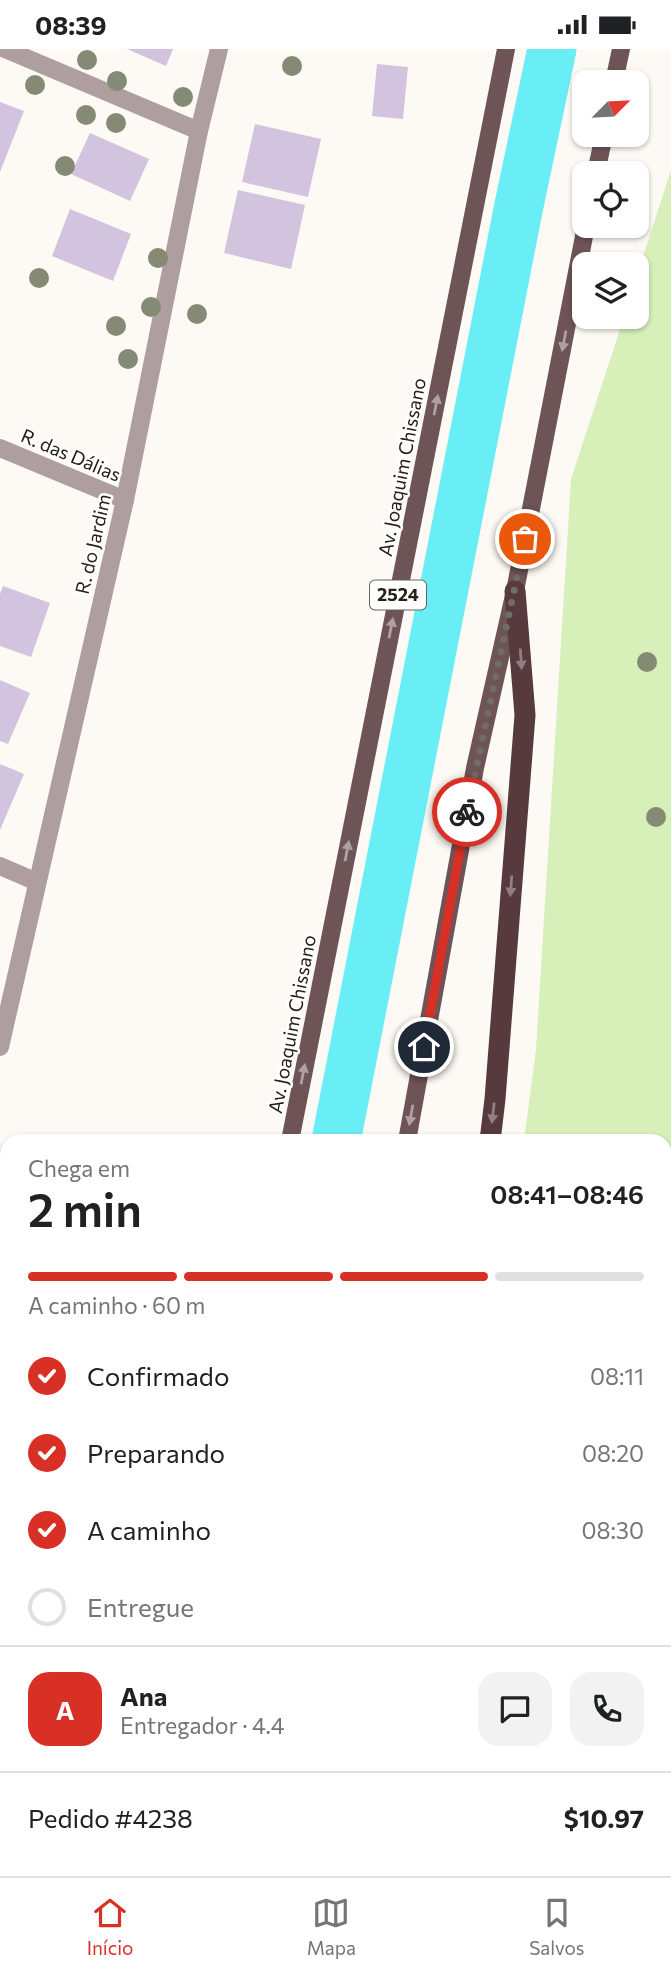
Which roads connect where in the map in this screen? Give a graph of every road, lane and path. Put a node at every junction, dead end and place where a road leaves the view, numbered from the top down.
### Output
1 (5, 49) edge
2 (219, 49) edge
3 (506, 49) edge
4 (621, 49) edge
5 (617, 70) edge
6 (199, 131) junction
7 (584, 238) edge
8 (0, 448) edge
9 (125, 501) junction
10 (514, 591) junction
11 (0, 866) edge
12 (37, 882) junction
13 (0, 1047) edge
14 (291, 1134) edge
15 (408, 1134) edge
16 (491, 1134) edge

1 - 6 street
2 - 6 street, R. do Jardim
14 -> 3 main road, Av. Joaquim Chissano / 2524
4 - 5 main road
6 - 9 street, R. do Jardim
7 -> 10 main road
8 - 9 street, R. das Dálias
9 - 12 street, R. do Jardim
10 -> 15 main road
10 -> 16 highway
11 - 12 street
12 - 13 street, R. do Jardim

